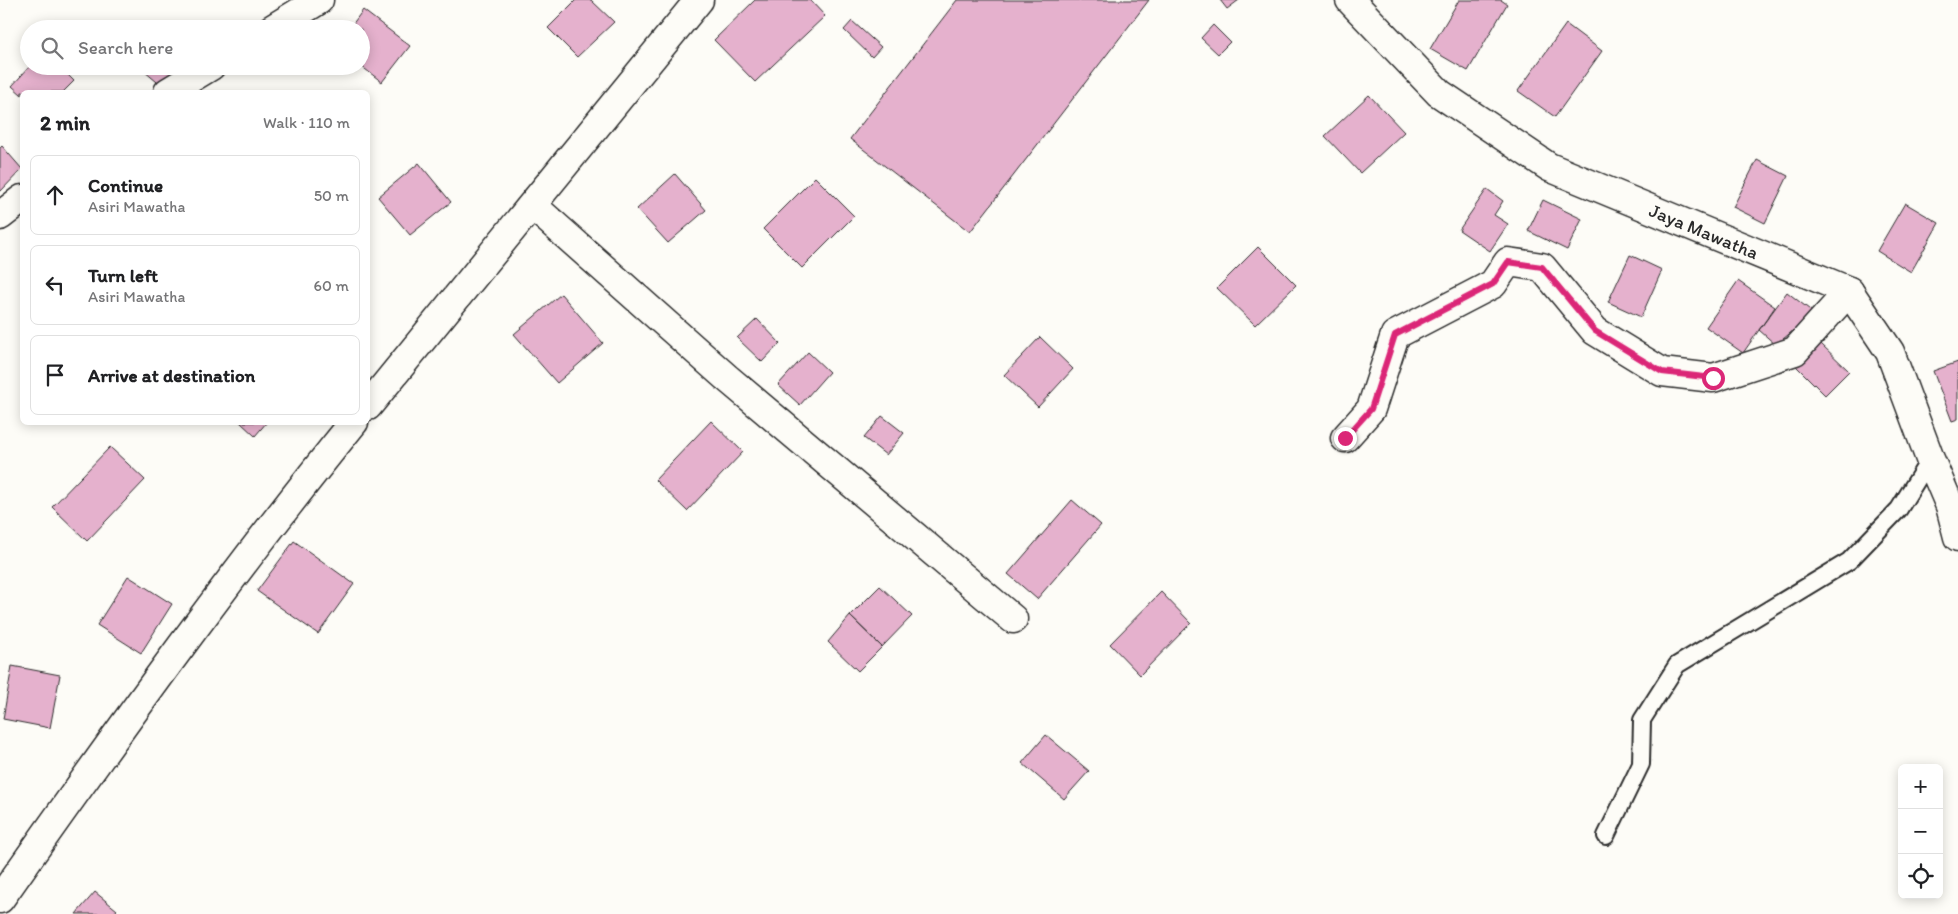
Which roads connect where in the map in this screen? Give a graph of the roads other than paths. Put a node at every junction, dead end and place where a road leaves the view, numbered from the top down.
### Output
1 (319, 0) edge
2 (699, 0) edge
3 (1350, 0) edge
4 (287, 20) edge
5 (196, 75) edge
6 (171, 90) edge
7 (20, 201) edge
8 (532, 205) junction
9 (0, 216) edge
10 (1849, 291) junction
11 (370, 404) edge
12 (352, 425) edge
13 (1345, 438) dead end
14 (1930, 459) junction
15 (1954, 504) edge
16 (1958, 537) edge
17 (1013, 619) dead end
18 (1606, 836) dead end
19 (0, 899) edge

1 - 4 street
2 - 8 street
3 - 10 street, Jaya Mawatha
5 - 6 street
7 - 9 street
8 - 11 street
8 - 17 street
10 - 13 street
10 - 14 street
12 - 19 street
14 - 15 street
14 - 18 lane
15 - 16 street

